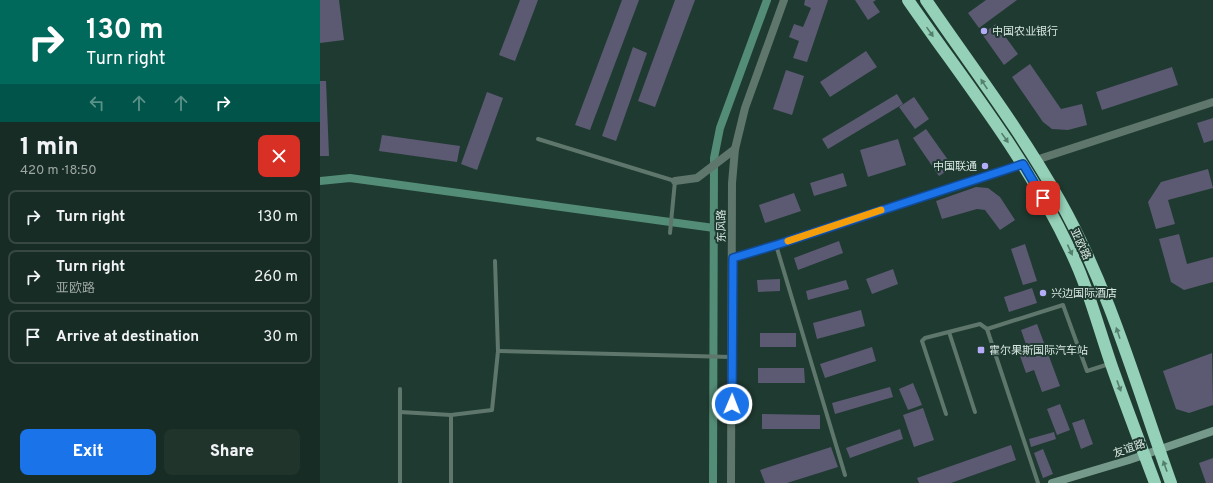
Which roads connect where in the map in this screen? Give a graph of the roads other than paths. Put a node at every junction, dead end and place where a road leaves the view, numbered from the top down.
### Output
1 (784, 0) edge
2 (908, 0) edge
3 (926, 0) edge
4 (1213, 102) edge
5 (538, 139) dead end
6 (735, 149) junction
7 (1036, 160) junction
8 (1023, 164) junction
9 (675, 181) junction
10 (670, 233) dead end
11 (776, 245) junction
12 (733, 258) junction
13 (495, 261) dead end
14 (987, 329) junction
15 (949, 332) junction
16 (498, 351) junction
17 (733, 357) junction
18 (1111, 363) junction
19 (400, 389) dead end
20 (400, 412) junction
21 (975, 412) dead end
22 (946, 414) dead end
23 (451, 415) junction
24 (1213, 431) edge
25 (1159, 449) junction
26 (1144, 455) junction
27 (845, 475) dead end
28 (400, 483) edge
29 (451, 483) edge
30 (731, 483) edge
31 (1038, 483) edge
32 (1052, 483) edge
33 (1154, 483) edge
34 (1171, 483) edge

1 - 6 street, 东风路
2 -> 8 highway, 亚欧路
7 -> 3 highway, 亚欧路
4 - 7 street
5 - 9 lane
6 - 9 street
6 - 12 street, 东风路
25 -> 7 highway, 亚欧路
8 - 11 street
8 -> 18 highway, 亚欧路
9 - 10 lane
11 - 12 street
11 - 27 lane
12 - 17 street, 东风路
13 - 16 lane
14 - 15 lane
14 - 18 lane
14 - 31 lane
15 - 21 lane
15 - 22 lane
16 - 17 lane
16 - 23 lane
17 - 30 street, 东风路
18 -> 26 highway, 亚欧路
19 - 20 lane
20 - 23 lane
20 - 28 lane
23 - 29 lane
24 - 25 street, 友谊路
25 - 26 street, 友谊路
34 -> 25 highway, 亚欧路
26 - 32 street, 友谊路
26 - 33 highway, 亚欧路

